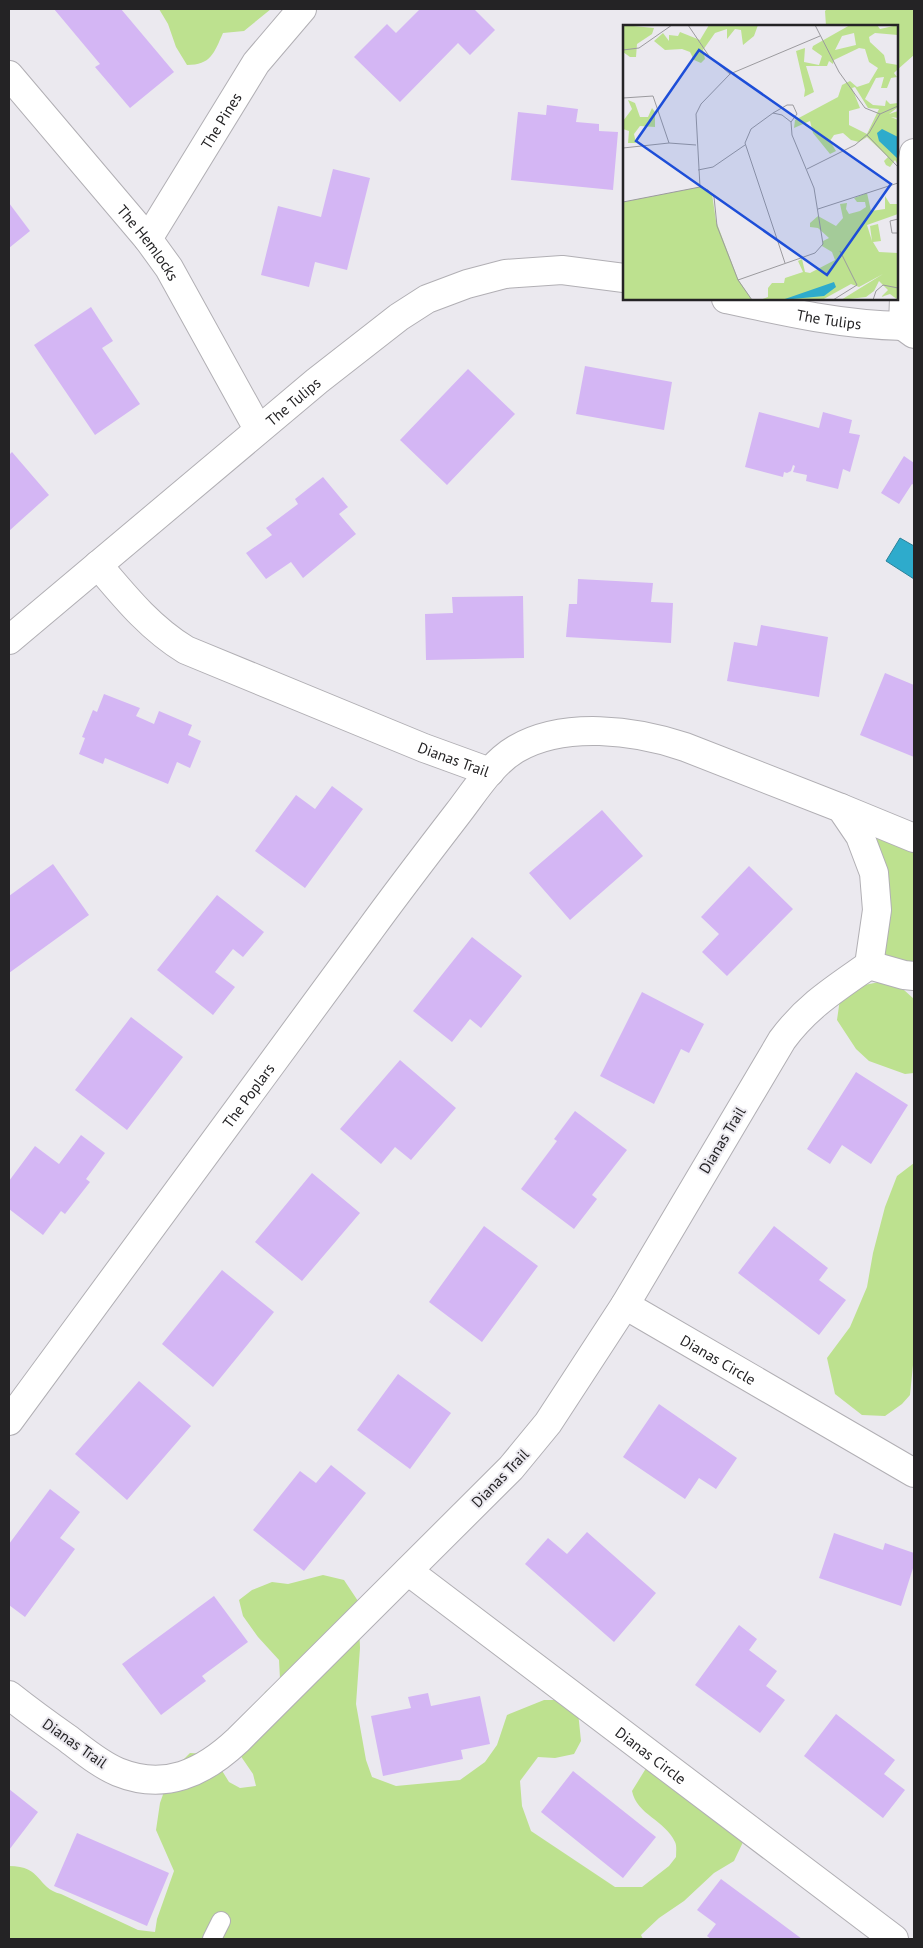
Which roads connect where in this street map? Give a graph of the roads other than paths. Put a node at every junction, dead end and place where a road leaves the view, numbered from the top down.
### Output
1 (302, 9) edge
2 (9, 75) edge
3 (914, 153) edge
4 (148, 239) junction
5 (623, 278) edge
6 (731, 300) edge
7 (908, 330) edge
8 (258, 429) junction
9 (98, 565) junction
10 (9, 640) edge
11 (490, 772) junction
12 (841, 808) junction
13 (914, 838) edge
14 (869, 965) junction
15 (914, 976) edge
16 (625, 1305) junction
17 (9, 1420) edge
18 (914, 1472) edge
19 (408, 1571) junction
20 (9, 1695) edge
21 (221, 1921) dead end
22 (212, 1939) edge
23 (894, 1939) edge

1 - 4 street, The Pines
2 - 4 street, The Hemlocks
3 - 7 street
4 - 8 street, The Hemlocks
5 - 8 street, The Tulips
6 - 7 street, The Tulips
8 - 9 street, The Tulips
9 - 10 street, The Tulips
9 - 11 street, Dianas Trail
11 - 12 street, Dianas Trail
11 - 17 street, The Poplars
12 - 13 street, Dianas Trail
12 - 14 street
14 - 15 street
14 - 16 street, Dianas Trail
16 - 18 street, Dianas Circle
16 - 19 street, Dianas Trail
19 - 20 street, Dianas Trail
19 - 23 street, Dianas Circle
21 - 22 lane

